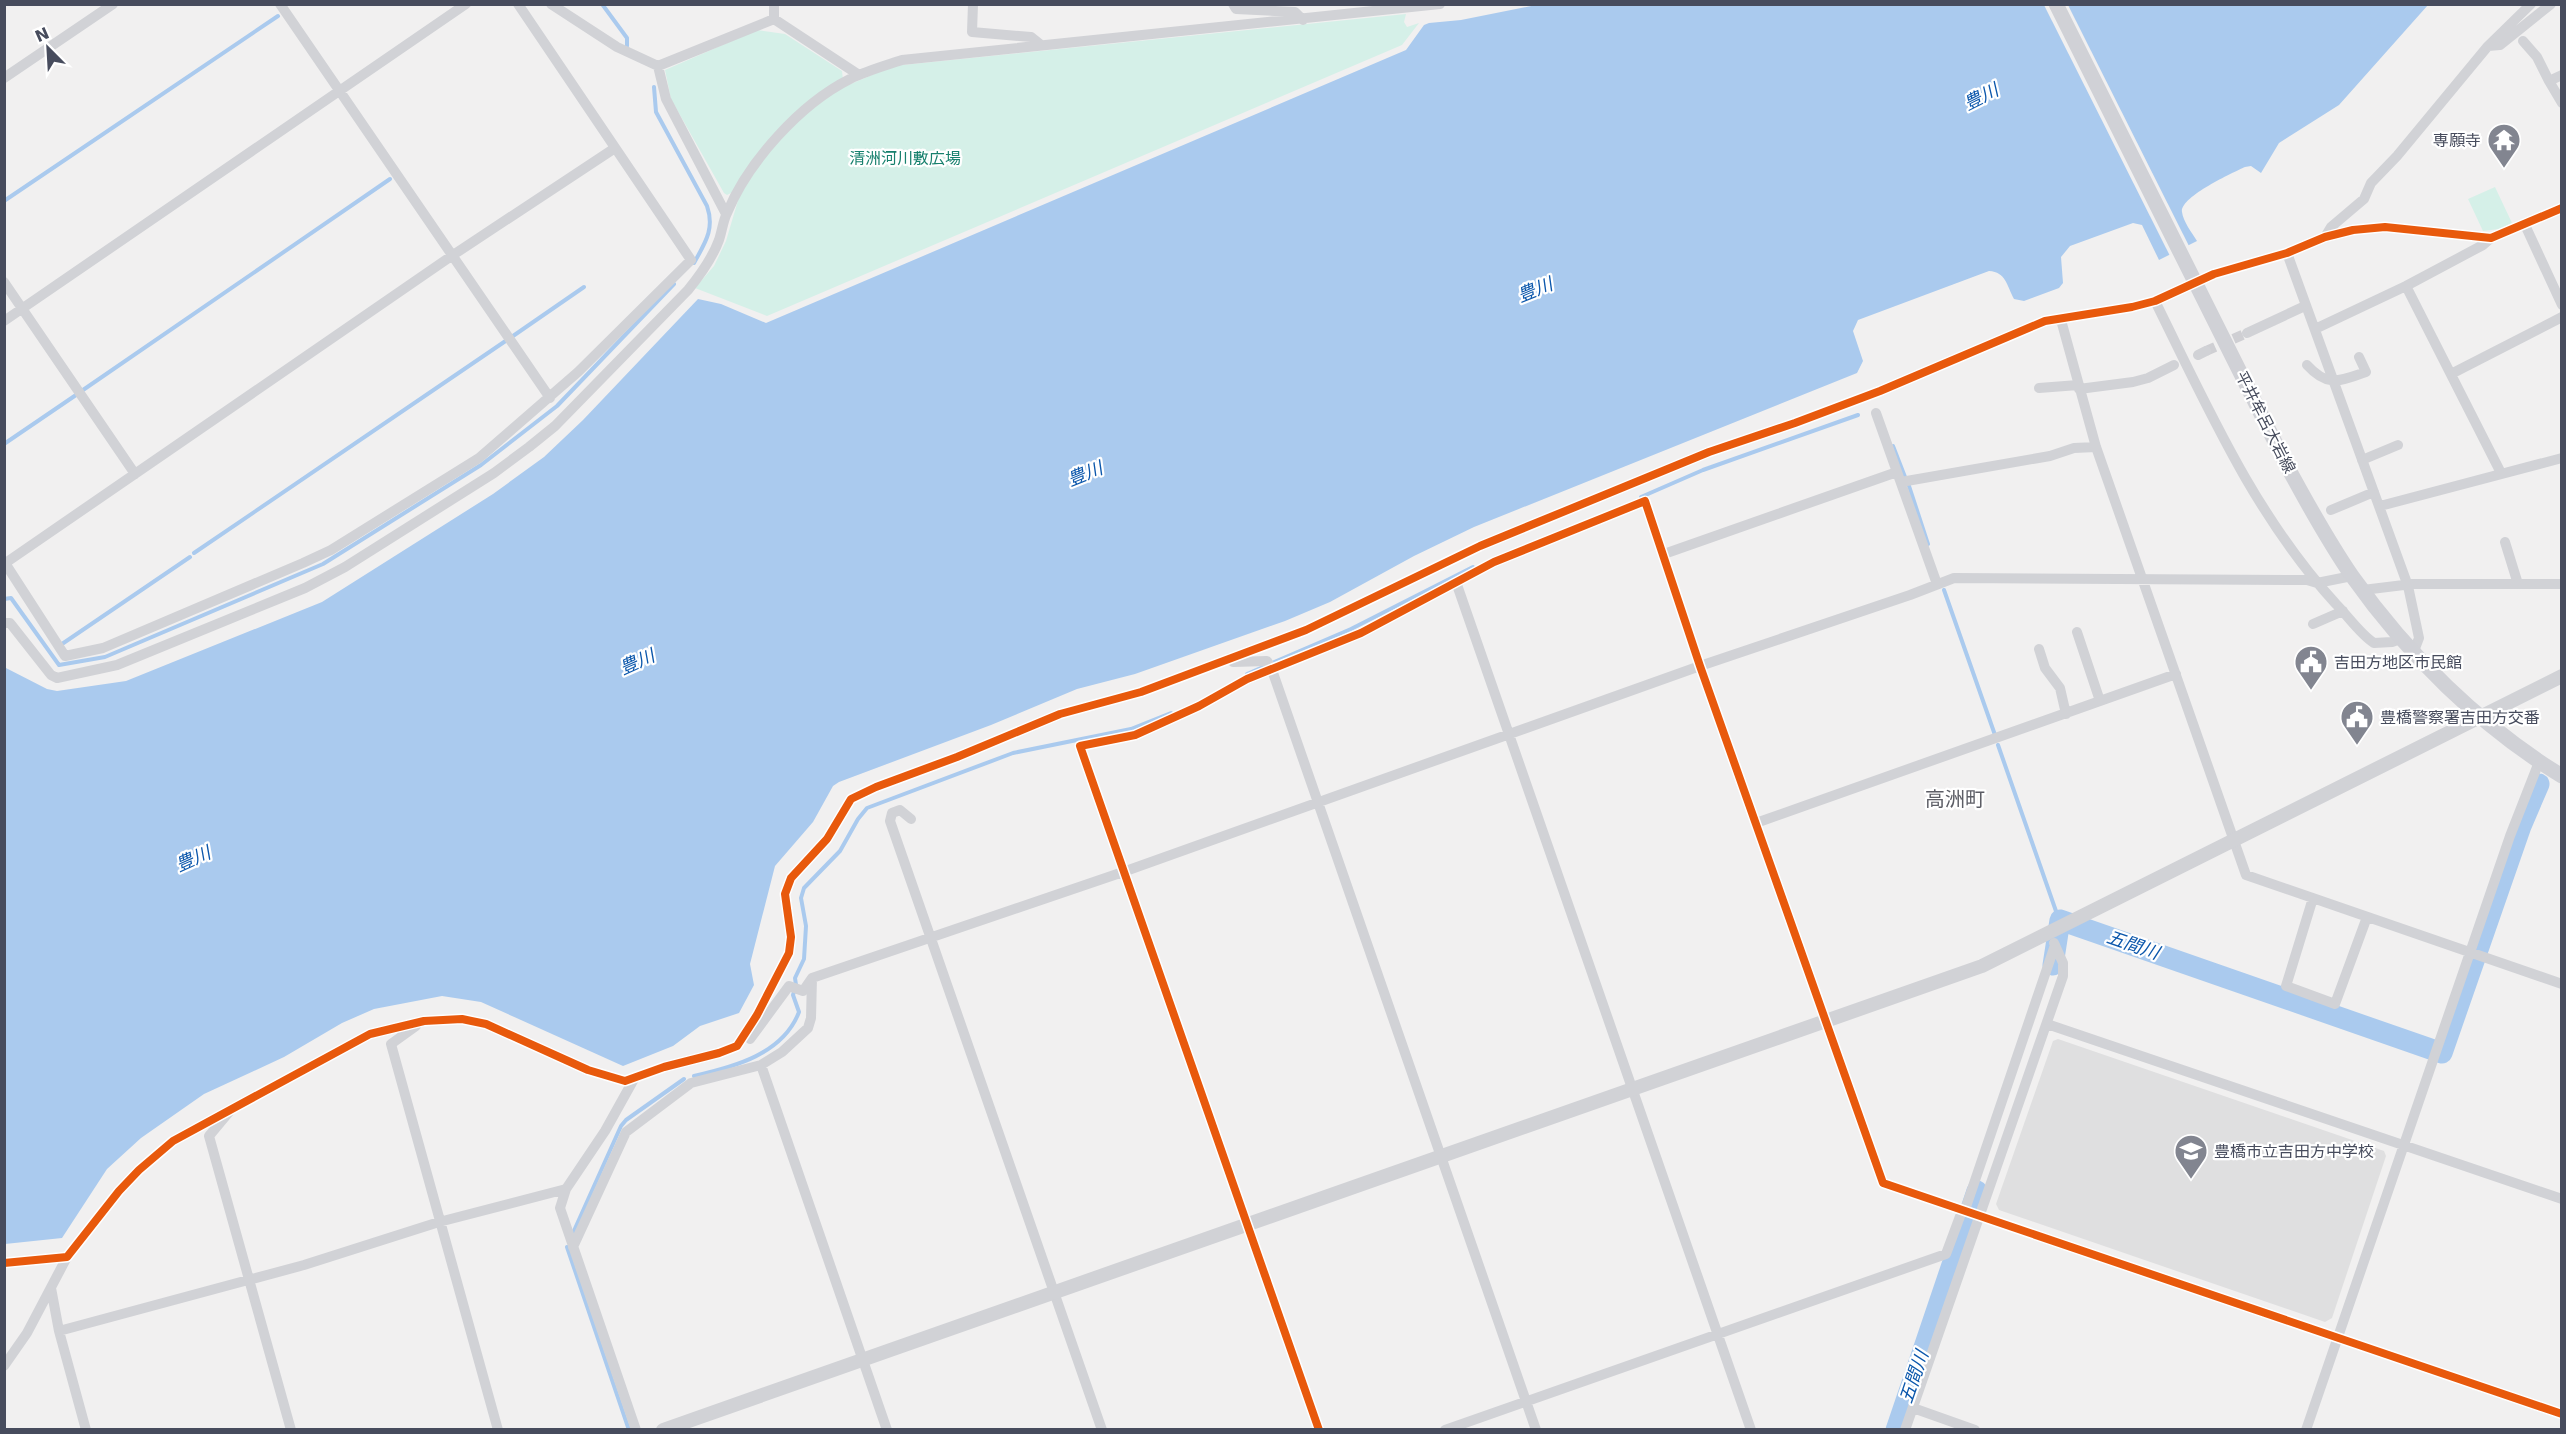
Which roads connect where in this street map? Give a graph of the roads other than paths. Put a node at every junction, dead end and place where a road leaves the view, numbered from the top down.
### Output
1 (113, 4) edge
2 (280, 4) edge
3 (466, 4) edge
4 (518, 4) edge
5 (551, 4) edge
6 (774, 4) edge
7 (973, 4) edge
8 (1233, 4) edge
9 (1440, 4) edge
10 (2056, 4) edge
11 (2531, 4) edge
12 (2551, 4) edge
13 (774, 19) junction
14 (1303, 20) junction
15 (2523, 41) dead end
16 (1041, 45) junction
17 (2488, 46) junction
18 (658, 66) junction
19 (859, 75) junction
20 (2562, 75) edge
21 (4, 78) edge
22 (2549, 81) junction
23 (339, 92) junction
24 (2562, 104) edge
25 (615, 148) junction
26 (2562, 208) edge
27 (726, 214) junction
28 (2525, 225) junction
29 (2325, 237) junction
30 (2492, 238) junction
31 (2288, 253) junction
32 (453, 255) junction
33 (2194, 280) junction
34 (4, 282) edge
35 (2406, 286) junction
36 (2156, 301) junction
37 (2562, 305) edge
38 (2305, 306) junction
39 (23, 308) junction
40 (2562, 317) edge
41 (2061, 320) junction
42 (4, 321) edge
43 (2315, 329) junction
44 (2247, 333) tunnel mouth
45 (2359, 357) dead end
46 (2174, 365) dead end
47 (2307, 365) dead end
48 (2451, 374) junction
49 (2334, 382) junction
50 (2079, 387) junction
51 (2039, 388) dead end
52 (550, 398) junction
53 (1876, 413) dead end
54 (2398, 445) dead end
55 (2096, 447) junction
56 (2562, 458) edge
57 (2362, 460) junction
58 (2501, 473) junction
59 (135, 474) junction
60 (1899, 477) junction
61 (2374, 492) junction
62 (2380, 506) junction
63 (2331, 510) dead end
64 (2505, 542) dead end
65 (1664, 554) junction
66 (5, 564) edge
67 (2352, 576) junction
68 (2142, 578) junction
69 (1456, 582) junction
70 (2317, 583) junction
71 (1937, 584) junction
72 (2518, 584) junction
73 (2562, 584) edge
74 (2408, 585) junction
75 (2363, 590) junction
76 (2343, 611) junction
77 (4, 623) edge
78 (2313, 624) dead end
79 (2077, 632) dead end
80 (2403, 638) junction
81 (2039, 649) dead end
82 (2414, 651) junction
83 (1230, 658) junction
84 (1270, 666) junction
85 (1700, 666) junction
86 (2176, 674) junction
87 (2562, 676) edge
88 (2100, 701) junction
89 (2066, 714) junction
90 (2481, 717) junction
91 (1509, 733) junction
92 (2539, 762) junction
93 (2562, 776) edge
94 (1317, 803) junction
95 (911, 819) dead end
96 (1756, 823) junction
97 (2234, 840) junction
98 (1123, 872) junction
99 (2313, 898) junction
100 (2367, 917) junction
101 (931, 936) junction
102 (2052, 939) junction
103 (2470, 953) junction
104 (812, 978) junction
105 (2562, 984) edge
106 (424, 1021) junction
107 (1825, 1022) junction
108 (2047, 1024) junction
109 (737, 1046) junction
110 (760, 1065) junction
111 (634, 1079) junction
112 (1633, 1089) junction
113 (232, 1107) junction
114 (2403, 1144) junction
115 (1441, 1156) junction
116 (566, 1190) junction
117 (2562, 1199) edge
118 (1970, 1213) junction
119 (439, 1222) junction
120 (1248, 1224) junction
121 (573, 1247) junction
122 (67, 1257) junction
123 (4, 1263) edge
124 (249, 1278) junction
125 (51, 1288) junction
126 (1054, 1291) junction
127 (59, 1330) junction
128 (1718, 1335) junction
129 (2338, 1336) junction
130 (864, 1359) junction
131 (4, 1366) edge
132 (1526, 1401) junction
133 (1913, 1408) junction
134 (2562, 1414) edge
135 (86, 1430) edge
136 (291, 1430) edge
137 (498, 1430) edge
138 (636, 1430) edge
139 (663, 1430) edge
140 (887, 1430) edge
141 (1102, 1430) edge
142 (1319, 1430) edge
143 (1445, 1430) edge
144 (1536, 1430) edge
145 (1752, 1430) edge
146 (1905, 1430) edge
147 (1975, 1430) edge
148 (2306, 1430) edge

1 - 21 street
2 - 23 street
3 - 23 street
4 - 25 street
5 - 18 street
6 - 13 street
7 - 16 street
8 - 14 street
9 - 14 street
10 - 33 main road, 平井牟呂大岩線
11 - 17 street
12 - 17 street
13 - 18 street
13 - 19 street
14 - 16 street
15 - 22 street
16 - 19 street
17 - 29 street
18 - 27 street
19 - 27 street
20 - 22 street
22 - 24 street
23 - 32 street
23 - 39 street
25 - 32 street
25 - 52 street
26 - 28 street
27 - 77 street
28 - 30 street
28 - 37 street
29 - 30 street
29 - 31 street
30 - 35 street
31 - 33 street
31 - 38 street
32 - 52 street
32 - 59 street
33 - 36 street
33 - 67 main road, 平井牟呂大岩線
34 - 39 street
35 - 43 street
35 - 48 street
36 - 41 street
36 - 70 street
38 - 43 street
38 - 44 street
39 - 42 street
39 - 59 street
40 - 48 street
41 - 50 street
41 - 83 street
43 - 49 street
45 - 49 street
46 - 50 street
47 - 49 street
48 - 58 street
49 - 57 street
50 - 51 street
50 - 55 street
52 - 66 street
53 - 60 street
54 - 57 street
55 - 60 street
55 - 68 street
56 - 58 street
57 - 61 street
58 - 62 street
59 - 66 street
60 - 65 street
60 - 71 street
61 - 62 street
61 - 63 street
62 - 74 street
64 - 72 street
65 - 69 street
65 - 85 street
67 - 70 street
67 - 75 main road, 平井牟呂大岩線
68 - 70 street
68 - 71 street
68 - 86 street
69 - 84 street
69 - 91 street
70 - 76 street
71 - 85 street
72 - 73 street
72 - 74 street
74 - 75 street
74 - 82 street
75 - 80 main road, 平井牟呂大岩線
76 - 78 street
76 - 80 street
79 - 88 street
80 - 82 main road, 平井牟呂大岩線
81 - 89 street
82 - 90 main road, 平井牟呂大岩線
83 - 84 street
83 - 109 street
84 - 94 street
84 - 98 street
85 - 91 street
85 - 96 street
86 - 88 street
86 - 97 street
87 - 90 street
88 - 89 street
89 - 96 street
90 - 92 main road, 平井牟呂大岩線
90 - 97 street
91 - 94 street
91 - 112 street
92 - 93 main road, 平井牟呂大岩線
92 - 103 street
94 - 98 street
94 - 115 street
95 - 101 street
96 - 107 street
97 - 99 street
97 - 102 street
98 - 101 street
98 - 120 street
99 - 100 street
99 - 100 street
100 - 103 street
101 - 104 street
101 - 126 street
102 - 107 street
102 - 108 street
102 - 118 street
103 - 105 street
103 - 114 street
104 - 109 street
104 - 110 street
106 - 111 street
106 - 113 street
106 - 119 street
107 - 112 street
107 - 118 street
108 - 114 street
108 - 118 street
109 - 111 street
110 - 121 street
110 - 130 street
111 - 116 street
112 - 115 street
112 - 128 street
113 - 122 street
113 - 124 street
114 - 117 street
114 - 129 street
115 - 120 street
115 - 132 street
116 - 119 street
116 - 121 street
118 - 128 street
118 - 129 street
118 - 133 street
119 - 124 street
119 - 137 street
120 - 126 street
120 - 142 street
121 - 138 street
122 - 123 street
122 - 125 street
124 - 127 street
124 - 136 street
125 - 127 street
125 - 131 street
126 - 130 street
126 - 141 street
127 - 135 street
128 - 132 street
128 - 145 street
129 - 134 street
129 - 148 street
130 - 139 street
130 - 140 street
132 - 143 street
132 - 144 street
133 - 146 street
133 - 147 street

